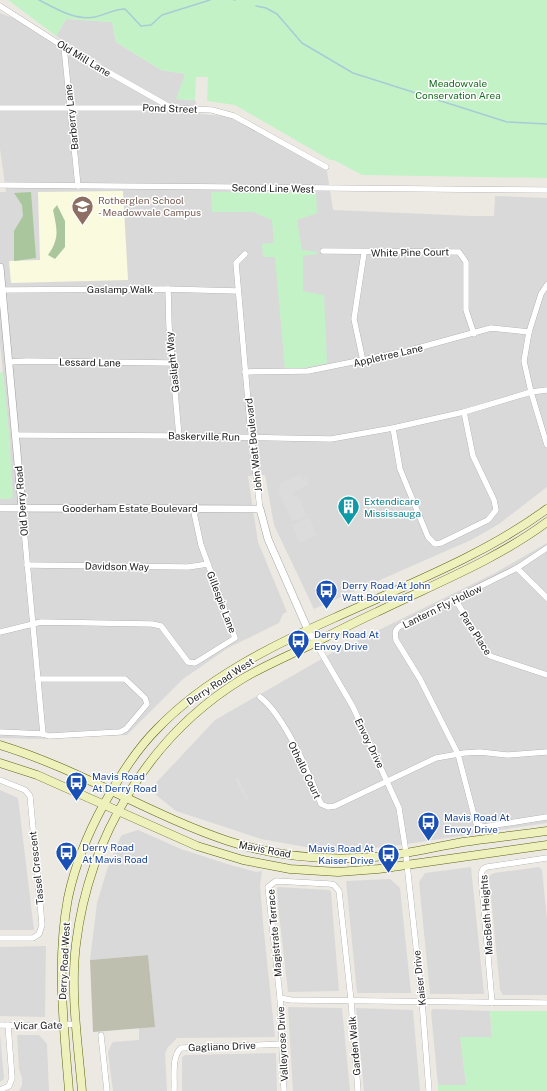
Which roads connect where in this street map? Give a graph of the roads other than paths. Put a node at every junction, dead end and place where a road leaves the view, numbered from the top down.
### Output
1 (0, 6) edge
2 (64, 47) junction
3 (70, 107) junction
4 (0, 108) edge
5 (170, 108) junction
6 (326, 167) dead end
7 (0, 185) edge
8 (78, 186) junction
9 (547, 190) edge
10 (323, 252) dead end
11 (364, 252) junction
12 (245, 254) dead end
13 (0, 267) edge
14 (547, 286) edge
15 (168, 289) junction
16 (2, 290) junction
17 (238, 291) junction
18 (529, 332) junction
19 (474, 334) junction
20 (363, 361) junction
21 (9, 362) junction
22 (172, 363) junction
23 (245, 372) junction
24 (547, 390) edge
25 (531, 392) junction
26 (464, 412) junction
27 (393, 428) junction
28 (15, 435) junction
29 (179, 436) junction
30 (251, 437) junction
31 (547, 445) edge
32 (22, 507) junction
33 (0, 508) edge
34 (193, 508) junction
35 (260, 509) junction
36 (547, 509) edge
37 (547, 522) edge
38 (547, 548) edge
39 (208, 564) junction
40 (27, 565) junction
41 (517, 568) junction
42 (547, 598) edge
43 (455, 599) junction
44 (33, 624) junction
45 (308, 630) junction
46 (0, 632) edge
47 (314, 642) junction
48 (547, 675) edge
49 (38, 679) junction
50 (260, 697) dead end
51 (0, 732) edge
52 (43, 734) junction
53 (0, 745) edge
54 (547, 752) edge
55 (458, 754) junction
56 (0, 763) edge
57 (0, 780) edge
58 (388, 780) junction
59 (112, 790) junction
60 (126, 796) junction
61 (104, 805) junction
62 (117, 811) junction
63 (547, 817) edge
64 (547, 831) edge
65 (547, 845) edge
66 (406, 852) junction
67 (547, 858) edge
68 (407, 865) junction
69 (0, 938) edge
70 (280, 998) junction
71 (351, 1000) junction
72 (422, 1001) junction
73 (492, 1003) junction
74 (547, 1003) edge
75 (76, 1024) junction
76 (0, 1025) edge
77 (8, 1025) junction
78 (63, 1025) junction
79 (101, 1035) dead end
80 (283, 1044) junction
81 (0, 1090) edge
82 (69, 1091) edge
83 (82, 1091) edge
84 (107, 1091) edge
85 (174, 1091) edge
86 (284, 1091) edge
87 (358, 1091) edge
88 (429, 1091) edge

1 - 2 street, Old Mill Lane
2 - 3 street, Barberry Lane
2 - 5 street, Old Mill Lane
3 - 4 street, Pond Street
3 - 5 street, Pond Street
3 - 8 street, Barberry Lane
5 - 6 street, Pond Street
7 - 8 street, Second Line West
8 - 9 street, Second Line West
10 - 11 street, White Pine Court
11 - 19 street, White Pine Court
11 - 20 street
12 - 17 street, John Watt Boulevard
13 - 16 street, Old Derry Road
14 - 18 street
15 - 16 street, Gaslamp Walk
15 - 17 street, Gaslamp Walk
15 - 22 street, Gaslight Way
16 - 21 street, Old Derry Road
17 - 23 street, John Watt Boulevard
18 - 19 street, Appletree Lane
18 - 25 street
19 - 20 street, Appletree Lane
20 - 23 street, Appletree Lane
21 - 22 street, Lessard Lane
21 - 28 street, Old Derry Road
22 - 29 street, Gaslight Way
23 - 30 street, John Watt Boulevard
24 - 25 street, Baskerville Run
25 - 26 street, Baskerville Run
25 - 31 street
26 - 27 street, Baskerville Run
26 - 27 street
27 - 30 street, Baskerville Run
28 - 29 street, Baskerville Run
28 - 32 street, Old Derry Road
29 - 30 street, Baskerville Run
30 - 35 street, John Watt Boulevard
32 - 33 street, Gooderham Estate Boulevard
32 - 34 street, Gooderham Estate Boulevard
32 - 40 street, Old Derry Road
34 - 35 street, Gooderham Estate Boulevard
34 - 39 street, Gillespie Lane
35 - 45 street, John Watt Boulevard
36 - 45 main road, Derry Road West
37 - 47 main road, Derry Road West
38 - 41 street, Lantern Fly Hollow
39 - 40 street, Davidson Way
39 - 44 street, Gillespie Lane
40 - 44 street, Old Derry Road
41 - 42 street
41 - 43 street, Lantern Fly Hollow
43 - 48 street, Para Place
43 - 55 street, Lantern Fly Hollow
44 - 46 street
44 - 49 street, Old Derry Road
45 - 47 street, Envoy Drive
45 - 59 main road, Derry Road West
47 - 58 street, Envoy Drive
47 - 60 main road, Derry Road West
49 - 52 street, Old Derry Road
49 - 52 street
50 - 58 street, Othello Court
51 - 52 street
53 - 59 main road, Mavis Road
54 - 55 street
55 - 58 street
55 - 63 street
56 - 61 main road, Mavis Road
57 - 69 street, Tassel Crescent
58 - 66 street, Envoy Drive
59 - 60 main road, Mavis Road
59 - 61 main road, Derry Road West
60 - 62 main road, Derry Road West
60 - 66 main road, Mavis Road
61 - 62 main road, Mavis Road
61 - 78 main road, Derry Road West
62 - 68 main road, Mavis Road
62 - 75 main road, Derry Road West
64 - 66 main road, Mavis Road
65 - 68 main road, Mavis Road
66 - 68 street, Envoy Drive
67 - 73 street, MacBeth Heights
68 - 72 street, Kaiser Drive
70 - 71 street
70 - 71 street, Magistrate Terrace
70 - 80 street, Valleyrose Drive
71 - 72 street
71 - 87 street, Garden Walk
72 - 73 street
72 - 88 street, Kaiser Drive
73 - 74 street
75 - 78 street, Vicar Gate
75 - 83 main road, Derry Road West
76 - 77 street, Vicar Gate
77 - 78 street, Vicar Gate
77 - 81 street
78 - 82 main road, Derry Road West
79 - 84 street
80 - 85 street, Gagliano Drive
80 - 86 street, Valleyrose Drive

